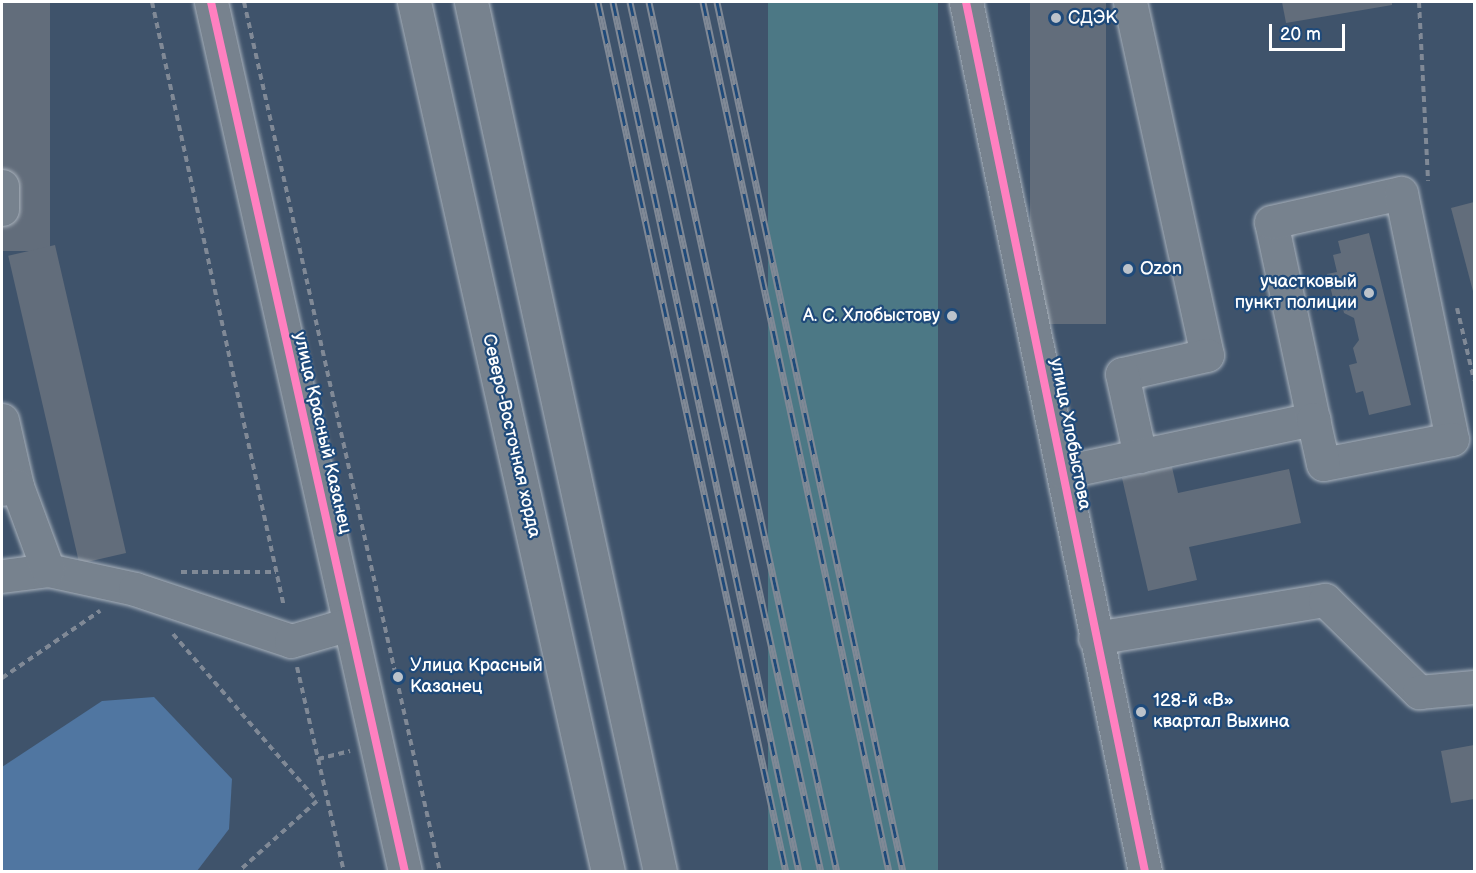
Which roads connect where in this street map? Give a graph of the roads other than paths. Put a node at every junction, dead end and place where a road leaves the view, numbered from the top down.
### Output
1 (210, 2) edge
2 (414, 2) edge
3 (471, 2) edge
4 (966, 2) edge
5 (1130, 2) edge
6 (2, 186) edge
7 (2, 209) edge
8 (1313, 419) junction
9 (2, 420) edge
10 (1140, 456) junction
11 (1062, 472) junction
12 (9, 488) edge
13 (48, 570) junction
14 (2, 576) edge
15 (349, 624) junction
16 (1095, 638) junction
17 (1474, 687) edge
18 (405, 872) edge
19 (608, 872) edge
20 (660, 872) edge
21 (1145, 872) edge

1 - 15 street, улица Красный Казанец
2 - 19 street, Северо-Восточная хорда
3 - 20 street
4 - 11 street, улица Хлобыстова
5 - 10 street
6 - 7 street
8 - 8 street
8 - 10 street
9 - 12 street
10 - 11 street
11 - 16 street, улица Хлобыстова
12 - 13 street
13 - 14 street
13 - 15 street
15 - 18 street, улица Красный Казанец
16 - 17 street
16 - 21 street, улица Хлобыстова

